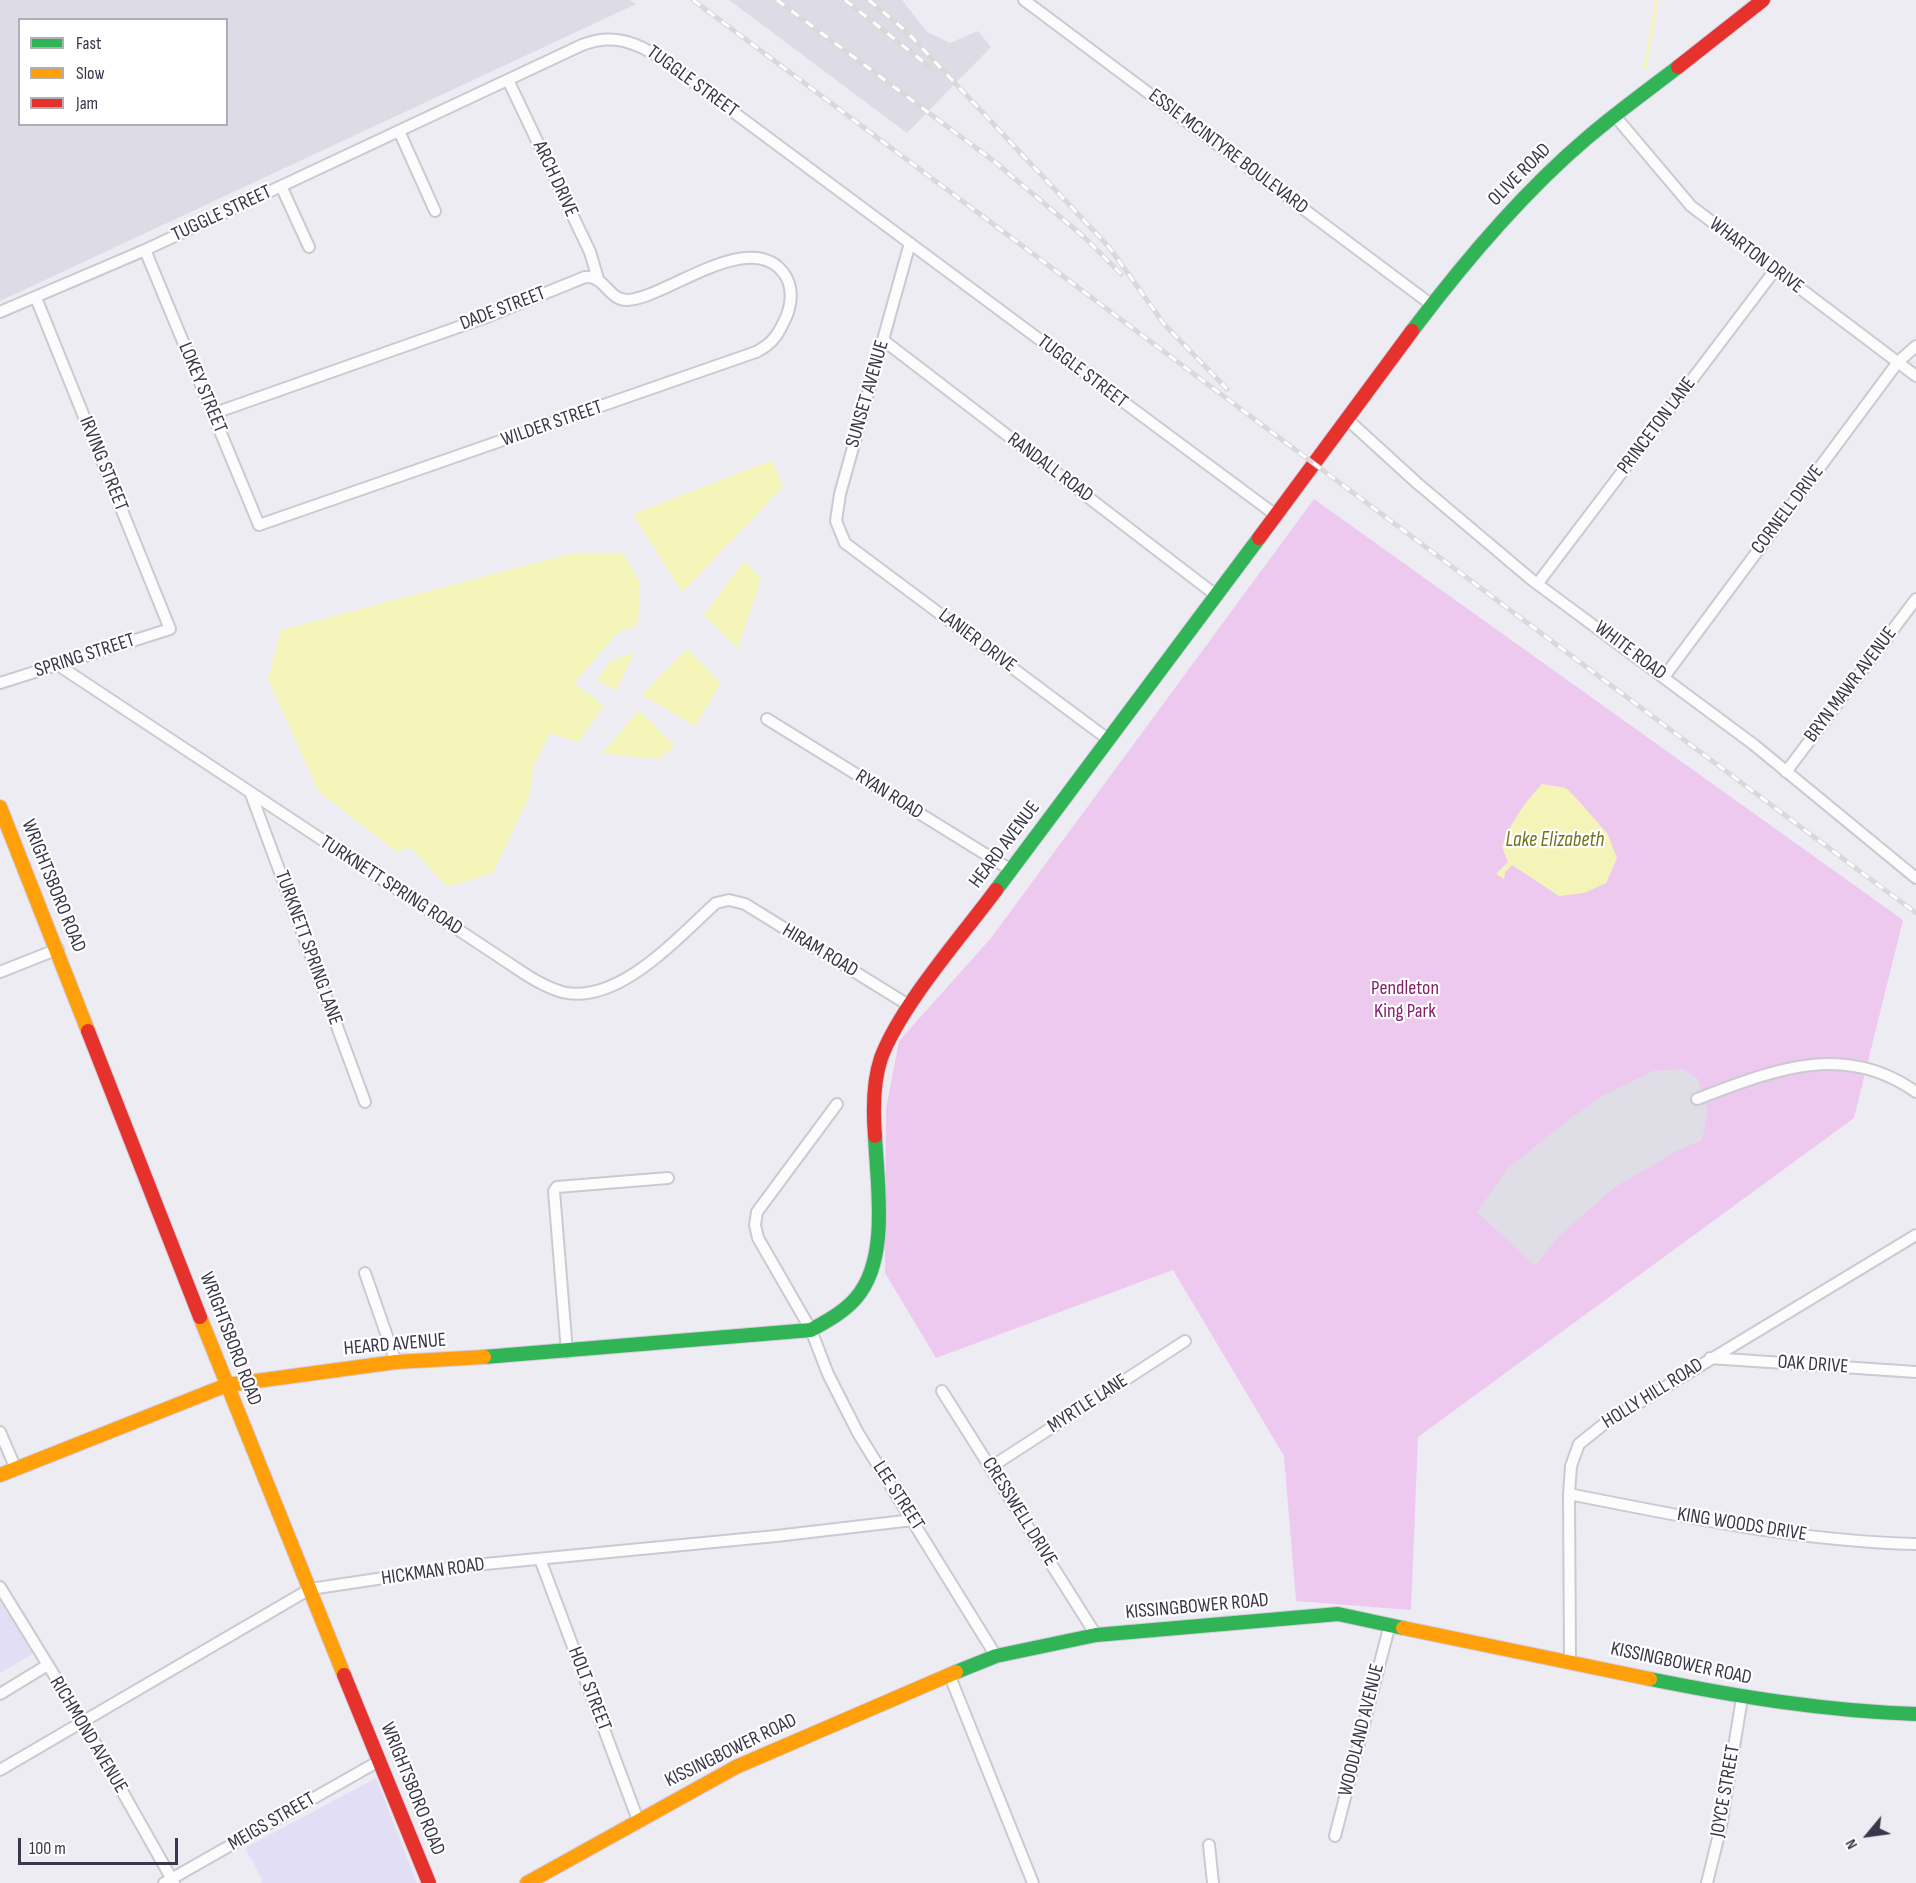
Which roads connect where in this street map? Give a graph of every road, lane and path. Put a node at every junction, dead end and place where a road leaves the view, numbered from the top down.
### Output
1 (1024, 0) edge
2 (1762, 0) edge
3 (508, 80) junction
4 (1615, 116) junction
5 (399, 131) junction
6 (281, 186) junction
7 (435, 211) dead end
8 (910, 243) junction
9 (309, 247) dead end
10 (145, 250) junction
11 (1775, 270) junction
12 (598, 279) junction
13 (36, 298) junction
14 (1432, 305) junction
15 (0, 312) edge
16 (883, 340) junction
17 (1916, 346) edge
18 (1898, 362) junction
19 (1916, 376) edge
20 (212, 414) junction
21 (1348, 420) junction
22 (1277, 516) junction
23 (259, 525) joint
24 (845, 543) joint
25 (1538, 583) junction
26 (1217, 596) junction
27 (1916, 598) edge
28 (170, 629) joint
29 (58, 665) junction
30 (1664, 677) junction
31 (0, 683) edge
32 (767, 719) dead end
33 (1109, 740) junction
34 (1786, 772) junction
35 (251, 794) junction
36 (0, 807) edge
37 (1011, 870) junction
38 (1916, 878) edge
39 (729, 900) joint
40 (58, 949) junction
41 (0, 972) edge
42 (910, 1006) junction
43 (1916, 1092) edge
44 (1697, 1099) dead end
45 (365, 1102) dead end
46 (837, 1104) dead end
47 (669, 1178) dead end
48 (1916, 1234) edge
49 (365, 1274) dead end
50 (811, 1330) junction
51 (1185, 1341) dead end
52 (567, 1352) junction
53 (1710, 1358) junction
54 (396, 1362) junction
55 (1916, 1372) edge
56 (227, 1385) junction
57 (942, 1390) dead end
58 (0, 1432) edge
59 (991, 1467) junction
60 (16, 1469) junction
61 (0, 1475) edge
62 (1569, 1494) junction
63 (914, 1520) junction
64 (1916, 1545) edge
65 (540, 1559) junction
66 (0, 1587) edge
67 (310, 1589) junction
68 (1390, 1624) junction
69 (1096, 1635) junction
70 (996, 1656) junction
71 (1570, 1661) junction
72 (46, 1666) junction
73 (949, 1674) junction
74 (0, 1694) edge
75 (1742, 1698) junction
76 (1916, 1714) edge
77 (83, 1722) junction
78 (379, 1761) junction
79 (0, 1770) edge
80 (638, 1820) junction
81 (1335, 1836) dead end
82 (1209, 1845) dead end
83 (170, 1882) edge
84 (429, 1883) edge
85 (527, 1883) edge
86 (1033, 1883) edge
87 (1213, 1883) edge
88 (1707, 1883) edge

1 - 14 street, ESSIE MCINTYRE BOULEVARD
2 - 4 street, OLIVE ROAD
3 - 5 street, TUGGLE STREET
3 - 8 street, TUGGLE STREET
3 - 12 street, ARCH DRIVE
4 - 11 street, WHARTON DRIVE
4 - 14 street, OLIVE ROAD
5 - 6 street, TUGGLE STREET
5 - 7 street
6 - 9 street
6 - 10 street, TUGGLE STREET
8 - 16 street, SUNSET AVENUE
8 - 22 street, TUGGLE STREET
10 - 13 street, TUGGLE STREET
10 - 20 street, LOKEY STREET
11 - 18 street, WHARTON DRIVE
11 - 25 street, PRINCETON LANE
12 - 20 street, DADE STREET
12 - 23 street, WILDER STREET
13 - 15 street, TUGGLE STREET
13 - 28 street, IRVING STREET
14 - 21 street, OLIVE ROAD
16 - 24 street, SUNSET AVENUE
16 - 26 street, RANDALL ROAD
17 - 18 street, CORNELL DRIVE
18 - 19 street, WHARTON DRIVE
18 - 30 street, CORNELL DRIVE
20 - 23 street, LOKEY STREET
21 - 22 street, HEARD AVENUE
21 - 25 street, WHITE ROAD
22 - 26 street, HEARD AVENUE
24 - 33 street, LANIER DRIVE
25 - 30 street, WHITE ROAD
26 - 33 street, HEARD AVENUE
27 - 34 street, BRYN MAWR AVENUE
28 - 29 street, SPRING STREET
29 - 31 street, SPRING STREET
29 - 35 street, TURKNETT SPRING ROAD
30 - 34 street, WHITE ROAD
32 - 37 street, RYAN ROAD
33 - 37 street, HEARD AVENUE
34 - 38 street, WHITE ROAD
35 - 39 street, TURKNETT SPRING ROAD
35 - 45 street, TURKNETT SPRING LANE
36 - 40 street, WRIGHTSBORO ROAD
37 - 42 street, HEARD AVENUE
39 - 42 street, HIRAM ROAD
40 - 41 street
40 - 56 street, WRIGHTSBORO ROAD
42 - 50 street, HEARD AVENUE
43 - 44 street
46 - 50 street
47 - 52 street
48 - 53 street, HOLLY HILL ROAD
49 - 54 street
50 - 52 street, HEARD AVENUE
50 - 63 street, LEE STREET
51 - 59 street, MYRTLE LANE
52 - 54 street, HEARD AVENUE
53 - 55 street, OAK DRIVE
53 - 62 street, HOLLY HILL ROAD
54 - 56 street, HEARD AVENUE
56 - 60 street, HEARD AVENUE
56 - 67 street, WRIGHTSBORO ROAD
57 - 59 street, CRESSWELL DRIVE
58 - 60 street
59 - 69 street, CRESSWELL DRIVE
60 - 61 street, HEARD AVENUE
62 - 64 street, KING WOODS DRIVE
62 - 71 street, HOLLY HILL ROAD
63 - 65 street, HICKMAN ROAD
63 - 70 street, LEE STREET
65 - 67 street, HICKMAN ROAD
65 - 80 street, HOLT STREET
66 - 72 street, RICHMOND AVENUE
67 - 77 street, HICKMAN ROAD
67 - 78 street, WRIGHTSBORO ROAD
68 - 69 street, KISSINGBOWER ROAD
68 - 71 street, KISSINGBOWER ROAD
68 - 81 street, WOODLAND AVENUE
69 - 70 street, KISSINGBOWER ROAD
70 - 73 street, KISSINGBOWER ROAD
71 - 75 street, KISSINGBOWER ROAD
72 - 74 street
72 - 77 street, RICHMOND AVENUE
73 - 80 street, KISSINGBOWER ROAD
73 - 86 street
75 - 76 street, KISSINGBOWER ROAD
75 - 88 street, JOYCE STREET
77 - 79 street, HICKMAN ROAD
77 - 83 street, RICHMOND AVENUE
78 - 83 street, MEIGS STREET
78 - 84 street, WRIGHTSBORO ROAD
80 - 85 street, KISSINGBOWER ROAD
82 - 87 street

